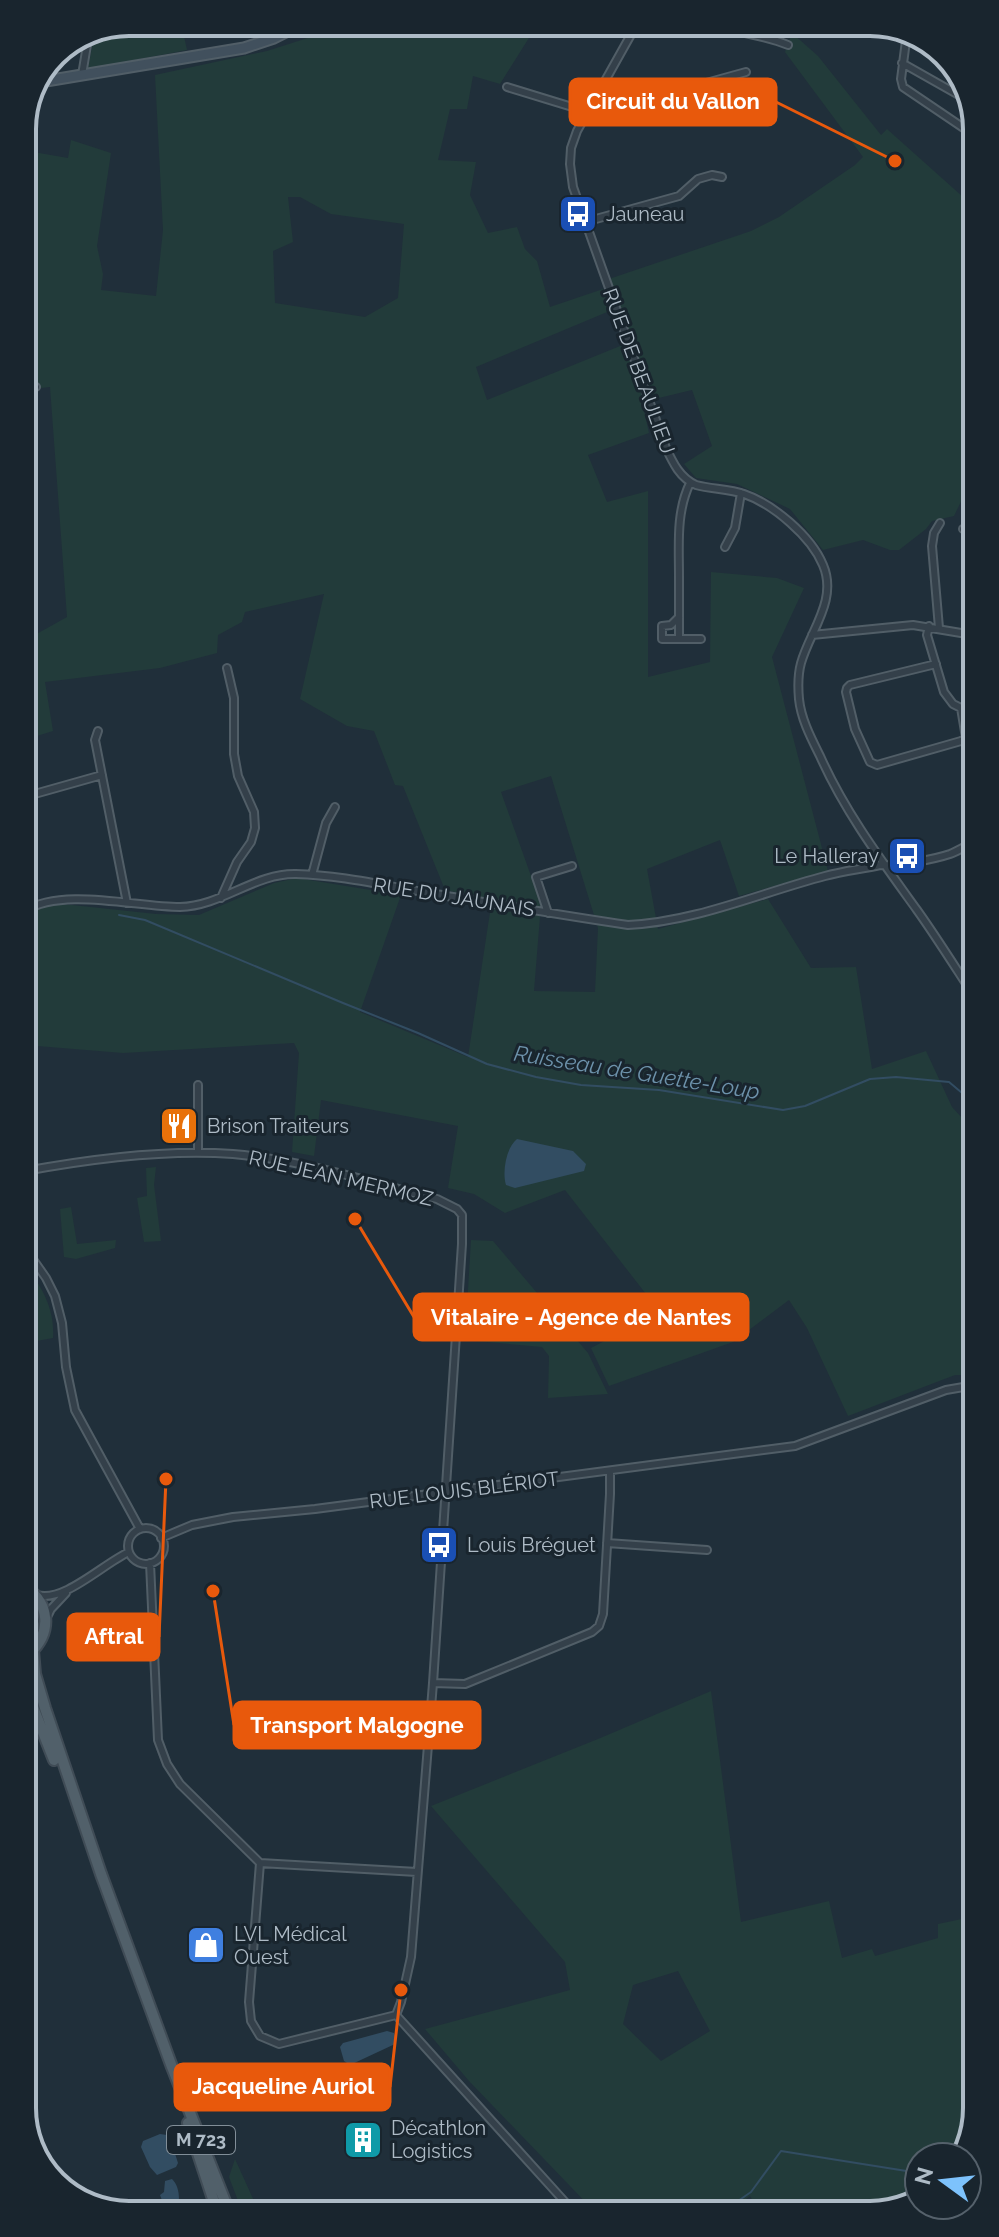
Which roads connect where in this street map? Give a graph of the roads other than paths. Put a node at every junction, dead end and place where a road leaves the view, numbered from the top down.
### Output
1 (278, 36) edge
2 (630, 36) edge
3 (764, 36) edge
4 (905, 43) edge
5 (788, 45) dead end
6 (87, 46) edge
7 (902, 63) junction
8 (746, 72) dead end
9 (82, 75) junction
10 (50, 80) edge
11 (507, 87) dead end
12 (956, 93) edge
13 (586, 114) junction
14 (963, 128) edge
15 (722, 177) dead end
16 (585, 222) junction
17 (690, 483) junction
18 (741, 493) junction
19 (940, 523) dead end
20 (725, 547) dead end
21 (679, 617) junction
22 (929, 626) junction
23 (939, 628) junction
24 (963, 633) edge
25 (812, 635) junction
26 (679, 639) junction
27 (701, 639) dead end
28 (936, 664) junction
29 (227, 668) dead end
30 (961, 708) joint
31 (963, 720) edge
32 (98, 731) dead end
33 (963, 739) edge
34 (102, 775) junction
35 (36, 794) edge
36 (335, 807) dead end
37 (963, 848) edge
38 (572, 866) dead end
39 (884, 866) junction
40 (312, 875) junction
41 (221, 898) junction
42 (127, 903) junction
43 (36, 904) edge
44 (548, 913) junction
45 (963, 980) edge
46 (198, 1085) dead end
47 (198, 1153) junction
48 (36, 1170) edge
49 (36, 1264) edge
50 (963, 1387) edge
51 (610, 1471) junction
52 (444, 1491) junction
53 (140, 1529) junction
54 (161, 1538) junction
55 (607, 1543) junction
56 (707, 1550) dead end
57 (129, 1552) junction
58 (150, 1563) junction
59 (75, 1586) junction
60 (36, 1595) joint
61 (46, 1620) junction
62 (36, 1645) edge
63 (36, 1676) edge
64 (433, 1683) junction
65 (36, 1714) edge
66 (260, 1863) junction
67 (417, 1872) junction
68 (101, 1874) junction
69 (396, 2015) junction
70 (172, 2067) junction
71 (214, 2201) edge
72 (225, 2201) edge
73 (564, 2201) edge

1 - 9 main road
2 - 13 street, RUE DE BEAULIEU
3 - 5 street
4 - 7 street
6 - 9 street
7 - 12 street
7 - 14 street
8 - 13 street
9 - 10 main road
11 - 13 street
13 - 16 street, RUE DE BEAULIEU
15 - 16 street
16 - 17 street, RUE DE BEAULIEU
17 - 18 street
17 - 21 street
18 - 20 street
18 - 25 street
19 - 23 street
21 - 26 street
21 - 26 street
22 - 23 street
22 - 25 street
22 - 28 street
23 - 24 street
25 - 39 street
26 - 27 street
28 - 30 street
28 - 33 street
29 - 41 street
30 - 31 street
32 - 34 street
34 - 35 street
34 - 42 street
36 - 40 street
37 - 39 street, RUE DU JAUNAIS
38 - 44 street
39 - 44 street, RUE DU JAUNAIS
39 - 45 street
40 - 41 street, RUE DU JAUNAIS
40 - 44 street, RUE DU JAUNAIS
41 - 42 street, RUE DU JAUNAIS
42 - 43 street, RUE DU JAUNAIS
46 - 47 street
47 - 48 street, RUE JEAN MERMOZ
47 - 52 street, RUE JEAN MERMOZ
49 - 53 street
50 - 51 street, RUE LOUIS BLÉRIOT
51 - 52 street, RUE LOUIS BLÉRIOT
51 - 55 street
52 - 54 street, RUE LOUIS BLÉRIOT
52 - 64 street
53 - 54 street
53 - 57 street
54 - 58 street
55 - 56 street
55 - 64 street
57 - 58 street
57 - 59 street
58 - 66 street
59 - 60 street
59 - 61 street
60 - 61 main road
61 - 62 main road
63 - 68 main road, M 723
64 - 67 street
65 - 68 main road, M 723
66 - 67 street
66 - 69 street
67 - 69 street
68 - 70 main road, M 723
69 - 73 street
70 - 71 main road, M 723
70 - 72 main road, M 723

